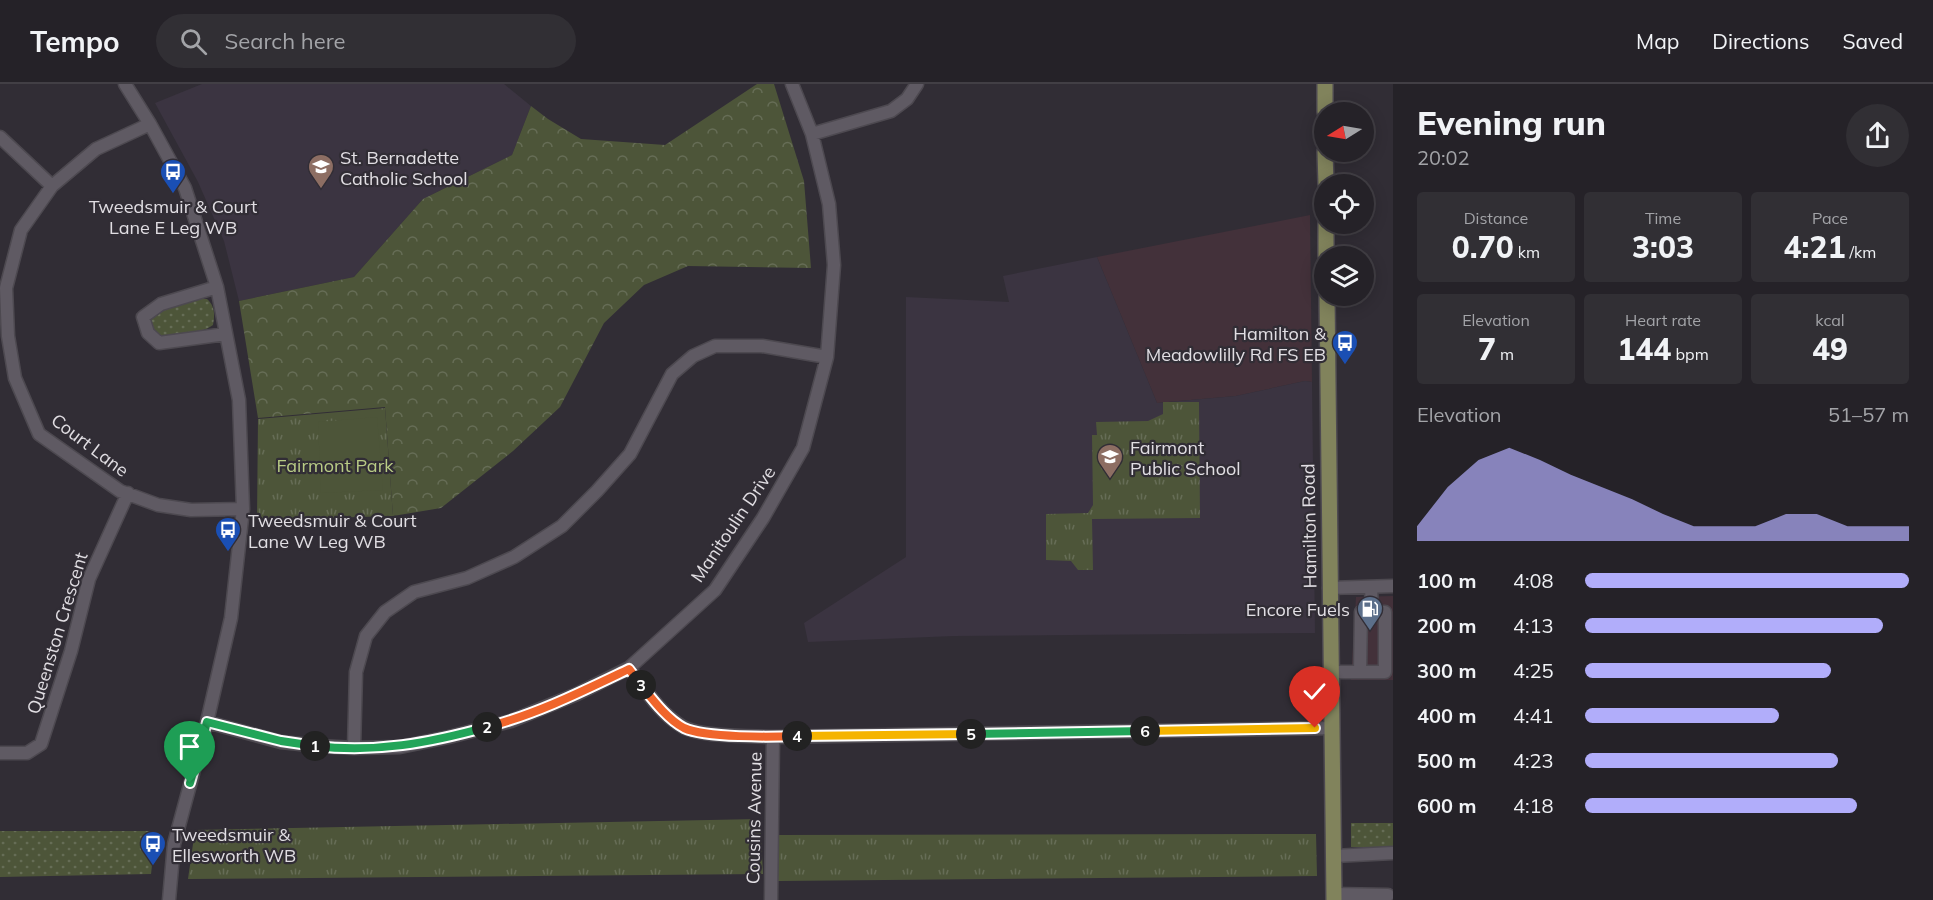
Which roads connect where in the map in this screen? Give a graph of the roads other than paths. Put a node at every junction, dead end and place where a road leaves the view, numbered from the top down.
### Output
1 (125, 84) edge
2 (792, 84) edge
3 (917, 84) edge
4 (1325, 84) edge
5 (1325, 102) edge
6 (150, 124) junction
7 (812, 134) junction
8 (0, 137) edge
9 (52, 186) junction
10 (217, 287) junction
11 (1327, 306) edge
12 (226, 334) junction
13 (827, 357) junction
14 (128, 493) junction
15 (243, 509) junction
16 (1393, 586) edge
17 (1371, 587) junction
18 (1329, 588) junction
19 (1372, 613) junction
20 (1389, 621) edge
21 (629, 669) junction
22 (1330, 672) junction
23 (1360, 672) junction
24 (207, 722) junction
25 (1331, 728) junction
26 (773, 737) junction
27 (354, 748) junction
28 (0, 753) edge
29 (1393, 853) edge
30 (1334, 856) junction
31 (1388, 895) dead end
32 (1334, 897) edge
33 (169, 900) edge
34 (771, 900) edge

1 - 6 street
2 - 7 street, Manitoulin Drive
3 - 7 street
4 - 5 main road
6 - 9 street, Court Lane
6 - 10 street
7 - 13 street, Manitoulin Drive
8 - 9 street
9 - 14 street, Court Lane
10 - 12 street
10 - 12 street
11 - 18 main road, Hamilton Road
12 - 15 street
13 - 21 street, Manitoulin Drive
13 - 27 street
14 - 15 street, Court Lane
14 - 28 street, Queenston Crescent
15 - 24 street
16 - 17 street
17 - 18 street
17 - 19 street
18 - 22 main road, Hamilton Road
19 - 20 street
19 - 23 street
20 - 23 street
21 - 26 street
21 - 27 street, Manitoulin Drive
22 - 23 street
22 - 25 main road, Hamilton Road
24 - 27 street, Manitoulin Drive
24 - 33 street
25 - 26 street
25 - 30 main road, Hamilton Road
26 - 34 street, Cousins Avenue
29 - 30 street
30 - 32 main road, Hamilton Road
31 - 32 street

